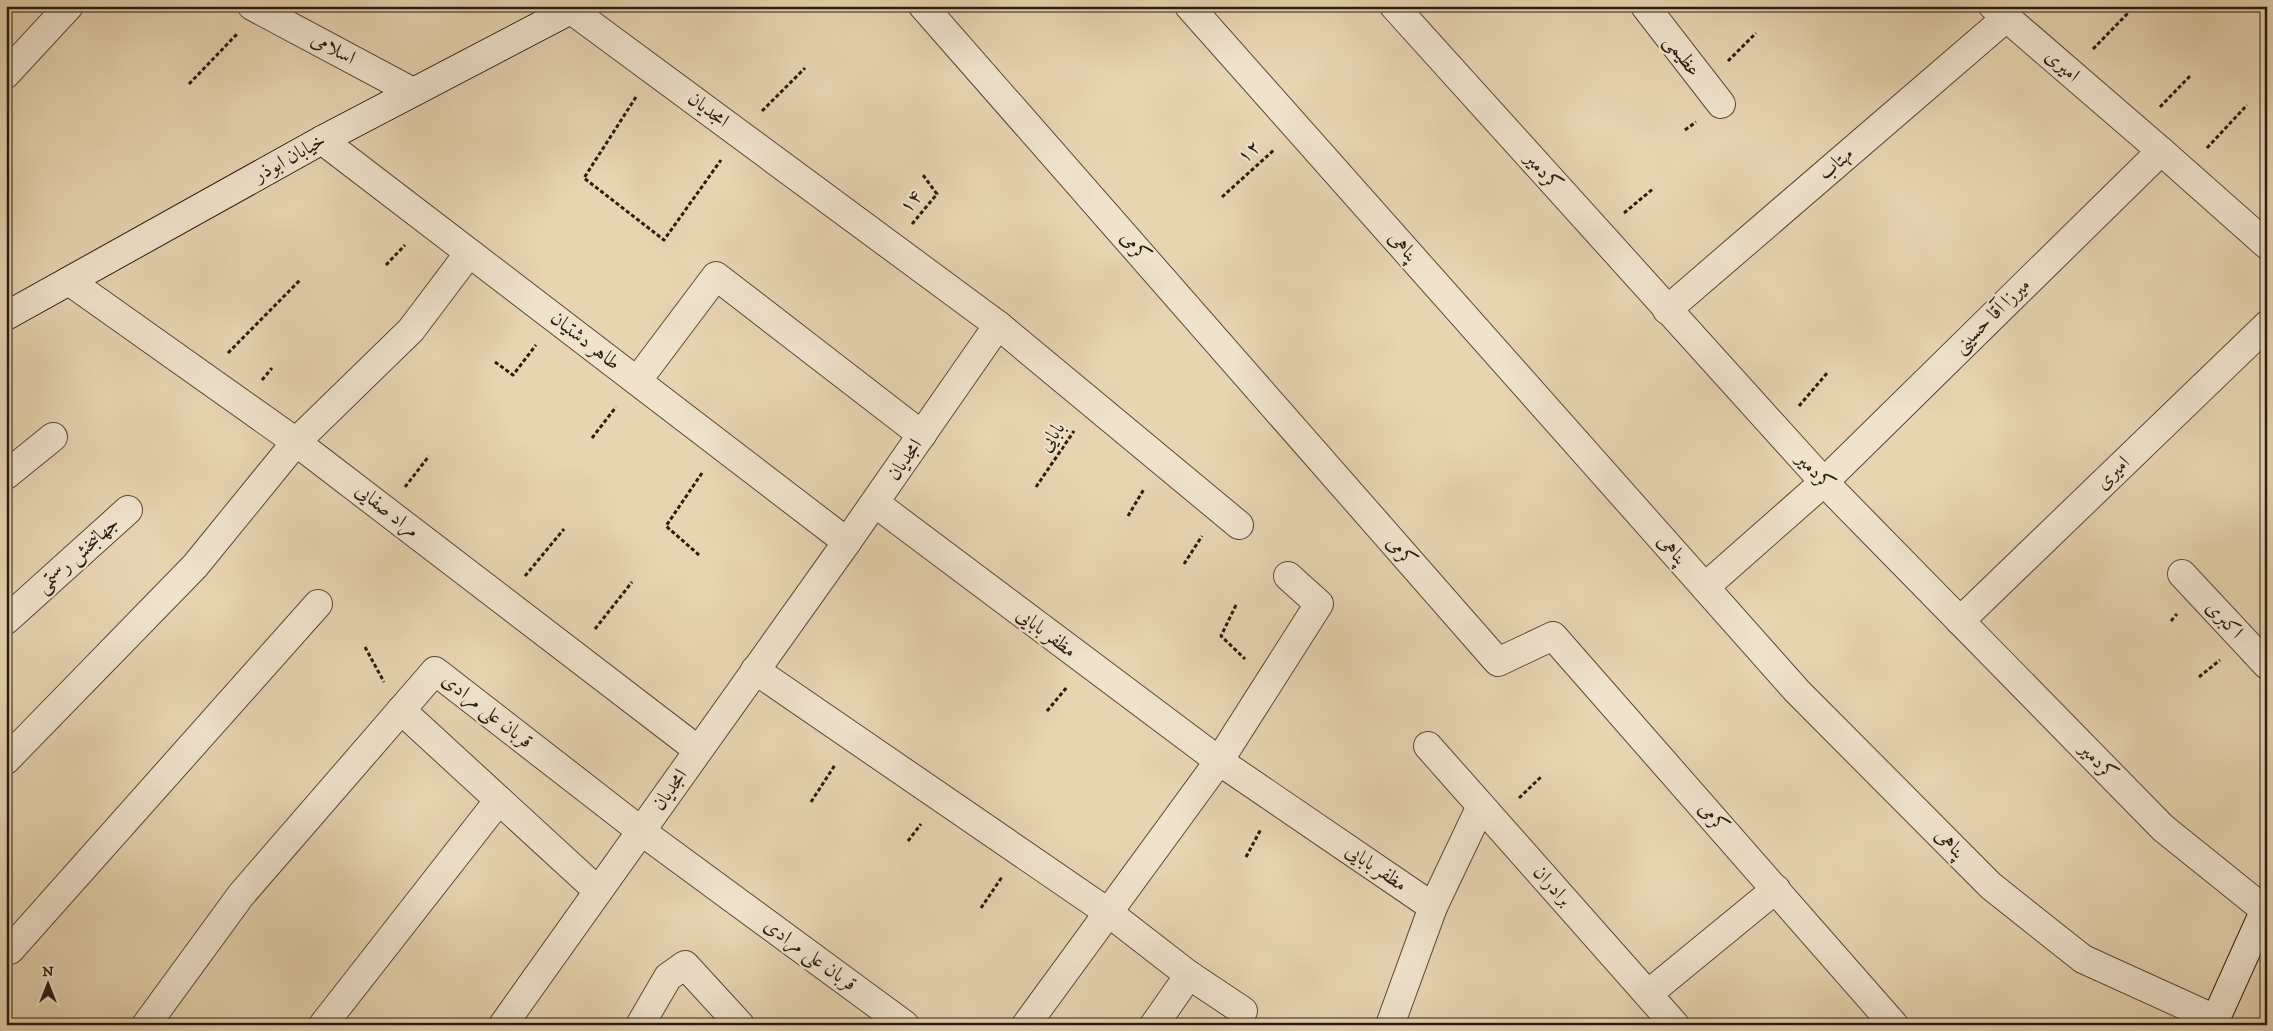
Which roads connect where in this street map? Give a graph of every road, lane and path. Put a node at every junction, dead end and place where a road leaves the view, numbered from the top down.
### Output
1 (69, 6) edge
2 (924, 6) edge
3 (1189, 6) edge
4 (1394, 6) edge
5 (1645, 6) edge
6 (572, 7) edge
7 (256, 8) edge
8 (2131, 10) dead end
9 (1999, 12) edge
10 (805, 68) dead end
11 (654, 70) junction
12 (2070, 73) junction
13 (6, 74) edge
14 (2190, 76) dead end
15 (189, 84) dead end
16 (413, 92) junction
17 (1720, 104) dead end
18 (2247, 105) dead end
19 (1297, 128) junction
20 (2137, 131) junction
21 (740, 134) junction
22 (322, 140) junction
23 (2161, 151) junction
24 (2185, 172) junction
25 (923, 175) dead end
26 (1654, 188) dead end
27 (1222, 197) dead end
28 (1599, 234) junction
29 (2267, 245) edge
30 (893, 247) junction
31 (470, 253) junction
32 (301, 279) dead end
33 (69, 281) junction
34 (1667, 310) junction
35 (6, 316) edge
36 (556, 318) junction
37 (998, 325) junction
38 (2267, 325) edge
39 (495, 362) dead end
40 (1828, 372) dead end
41 (205, 377) junction
42 (637, 381) junction
43 (1092, 403) junction
44 (1777, 432) junction
45 (922, 435) junction
46 (53, 437) dead end
47 (592, 438) dead end
48 (296, 442) junction
49 (721, 446) junction
50 (6, 475) edge
51 (1824, 482) junction
52 (1036, 487) dead end
53 (874, 503) junction
54 (128, 510) dead end
55 (1239, 525) dead end
56 (564, 529) dead end
57 (847, 542) junction
58 (699, 555) dead end
59 (2182, 574) dead end
60 (1288, 576) dead end
61 (632, 582) dead end
62 (1705, 587) junction
63 (504, 601) junction
64 (318, 604) dead end
65 (1236, 605) dead end
66 (6, 620) edge
67 (1960, 621) junction
68 (574, 655) junction
69 (2267, 665) edge
70 (755, 670) junction
71 (1269, 682) junction
72 (401, 710) junction
73 (852, 737) junction
74 (1428, 746) dead end
75 (698, 750) junction
76 (6, 760) edge
77 (1219, 761) junction
78 (499, 800) junction
79 (811, 802) dead end
80 (1481, 806) junction
81 (641, 831) junction
82 (1776, 890) junction
83 (598, 891) junction
84 (1433, 907) junction
85 (2266, 907) edge
86 (1109, 913) junction
87 (6, 948) edge
88 (1188, 976) junction
89 (1648, 994) junction
90 (1243, 1011) dead end
91 (2214, 1022) edge
92 (146, 1025) edge
93 (323, 1025) edge
94 (502, 1025) edge
95 (640, 1025) edge
96 (740, 1025) edge
97 (905, 1025) edge
98 (1026, 1025) edge
99 (1154, 1025) edge
100 (1390, 1025) edge
101 (1675, 1025) edge
102 (1894, 1025) edge

1 - 13 street
2 - 82 street, کرمی
3 - 19 street, پناهی
4 - 28 street, کردمیر
5 - 17 street, عظیمی
6 - 11 street, امجدیان
6 - 16 street, خیابان ابوذر
7 - 15 path
7 - 16 street, اسلامی
8 - 12 path
9 - 12 street, امیری
9 - 34 street, مهتاب
10 - 21 path
11 - 21 street, امجدیان
11 - 21 path
12 - 20 street, امیری
14 - 20 path
16 - 22 street, خیابان ابوذر
18 - 24 path
19 - 27 path, ۱۲
19 - 62 street, پناهی
20 - 23 street, امیری
21 - 30 street, امجدیان
22 - 31 street, طاهر دشتیان
22 - 33 street, خیابان ابوذر
23 - 24 street, امیری
23 - 51 street, میرزا آقا حسینی
24 - 29 street, امیری
25 - 30 path, ۱۴
26 - 28 path
28 - 34 street, کردمیر
30 - 37 street, امجدیان
31 - 36 street, طاهر دشتیان
31 - 48 street
32 - 41 path
33 - 35 street, خیابان ابوذر
33 - 41 street, مراد صفایی
34 - 44 street, کردمیر
36 - 39 path
36 - 42 street, طاهر دشتیان
37 - 43 street
37 - 45 street, امجدیان
38 - 67 street, امیری
40 - 44 path
41 - 48 street, مراد صفایی
42 - 45 street
42 - 47 path
42 - 49 street, طاهر دشتیان
43 - 52 path, بابایی
43 - 55 street
44 - 51 street, کردمیر
45 - 53 street, امجدیان
46 - 50 street
48 - 63 street, مراد صفایی
48 - 76 street
49 - 57 street, طاهر دشتیان
49 - 58 path
51 - 62 street, میرزا آقا حسینی
51 - 67 street, کردمیر
53 - 57 street, امجدیان
53 - 77 street, مظفر بابایی
54 - 66 street, جهانبخش رستمی
56 - 63 path
57 - 70 street, امجدیان
59 - 69 street, اکبری
60 - 71 street
61 - 68 path
62 - 91 street, پناهی
63 - 68 street, مراد صفایی
64 - 87 street
65 - 71 path
67 - 85 street, کردمیر
68 - 75 street, مراد صفایی
70 - 73 street
70 - 75 street, امجدیان
71 - 77 street
72 - 78 street
72 - 81 street, قربان علی مرادی
72 - 92 street, قربان علی مرادی
73 - 79 path
73 - 86 street
74 - 80 street, برادران
75 - 81 street, امجدیان
77 - 84 street, مظفر بابایی
77 - 86 street
78 - 83 street
78 - 93 street
80 - 84 street
80 - 89 street, برادران
81 - 83 street, امجدیان
81 - 97 street, قربان علی مرادی
82 - 89 street
82 - 102 street, کرمی
83 - 94 street, امجدیان
84 - 100 street
85 - 91 street
86 - 88 street
86 - 98 street
88 - 90 street
88 - 99 street
89 - 101 street, برادران
95 - 96 street

